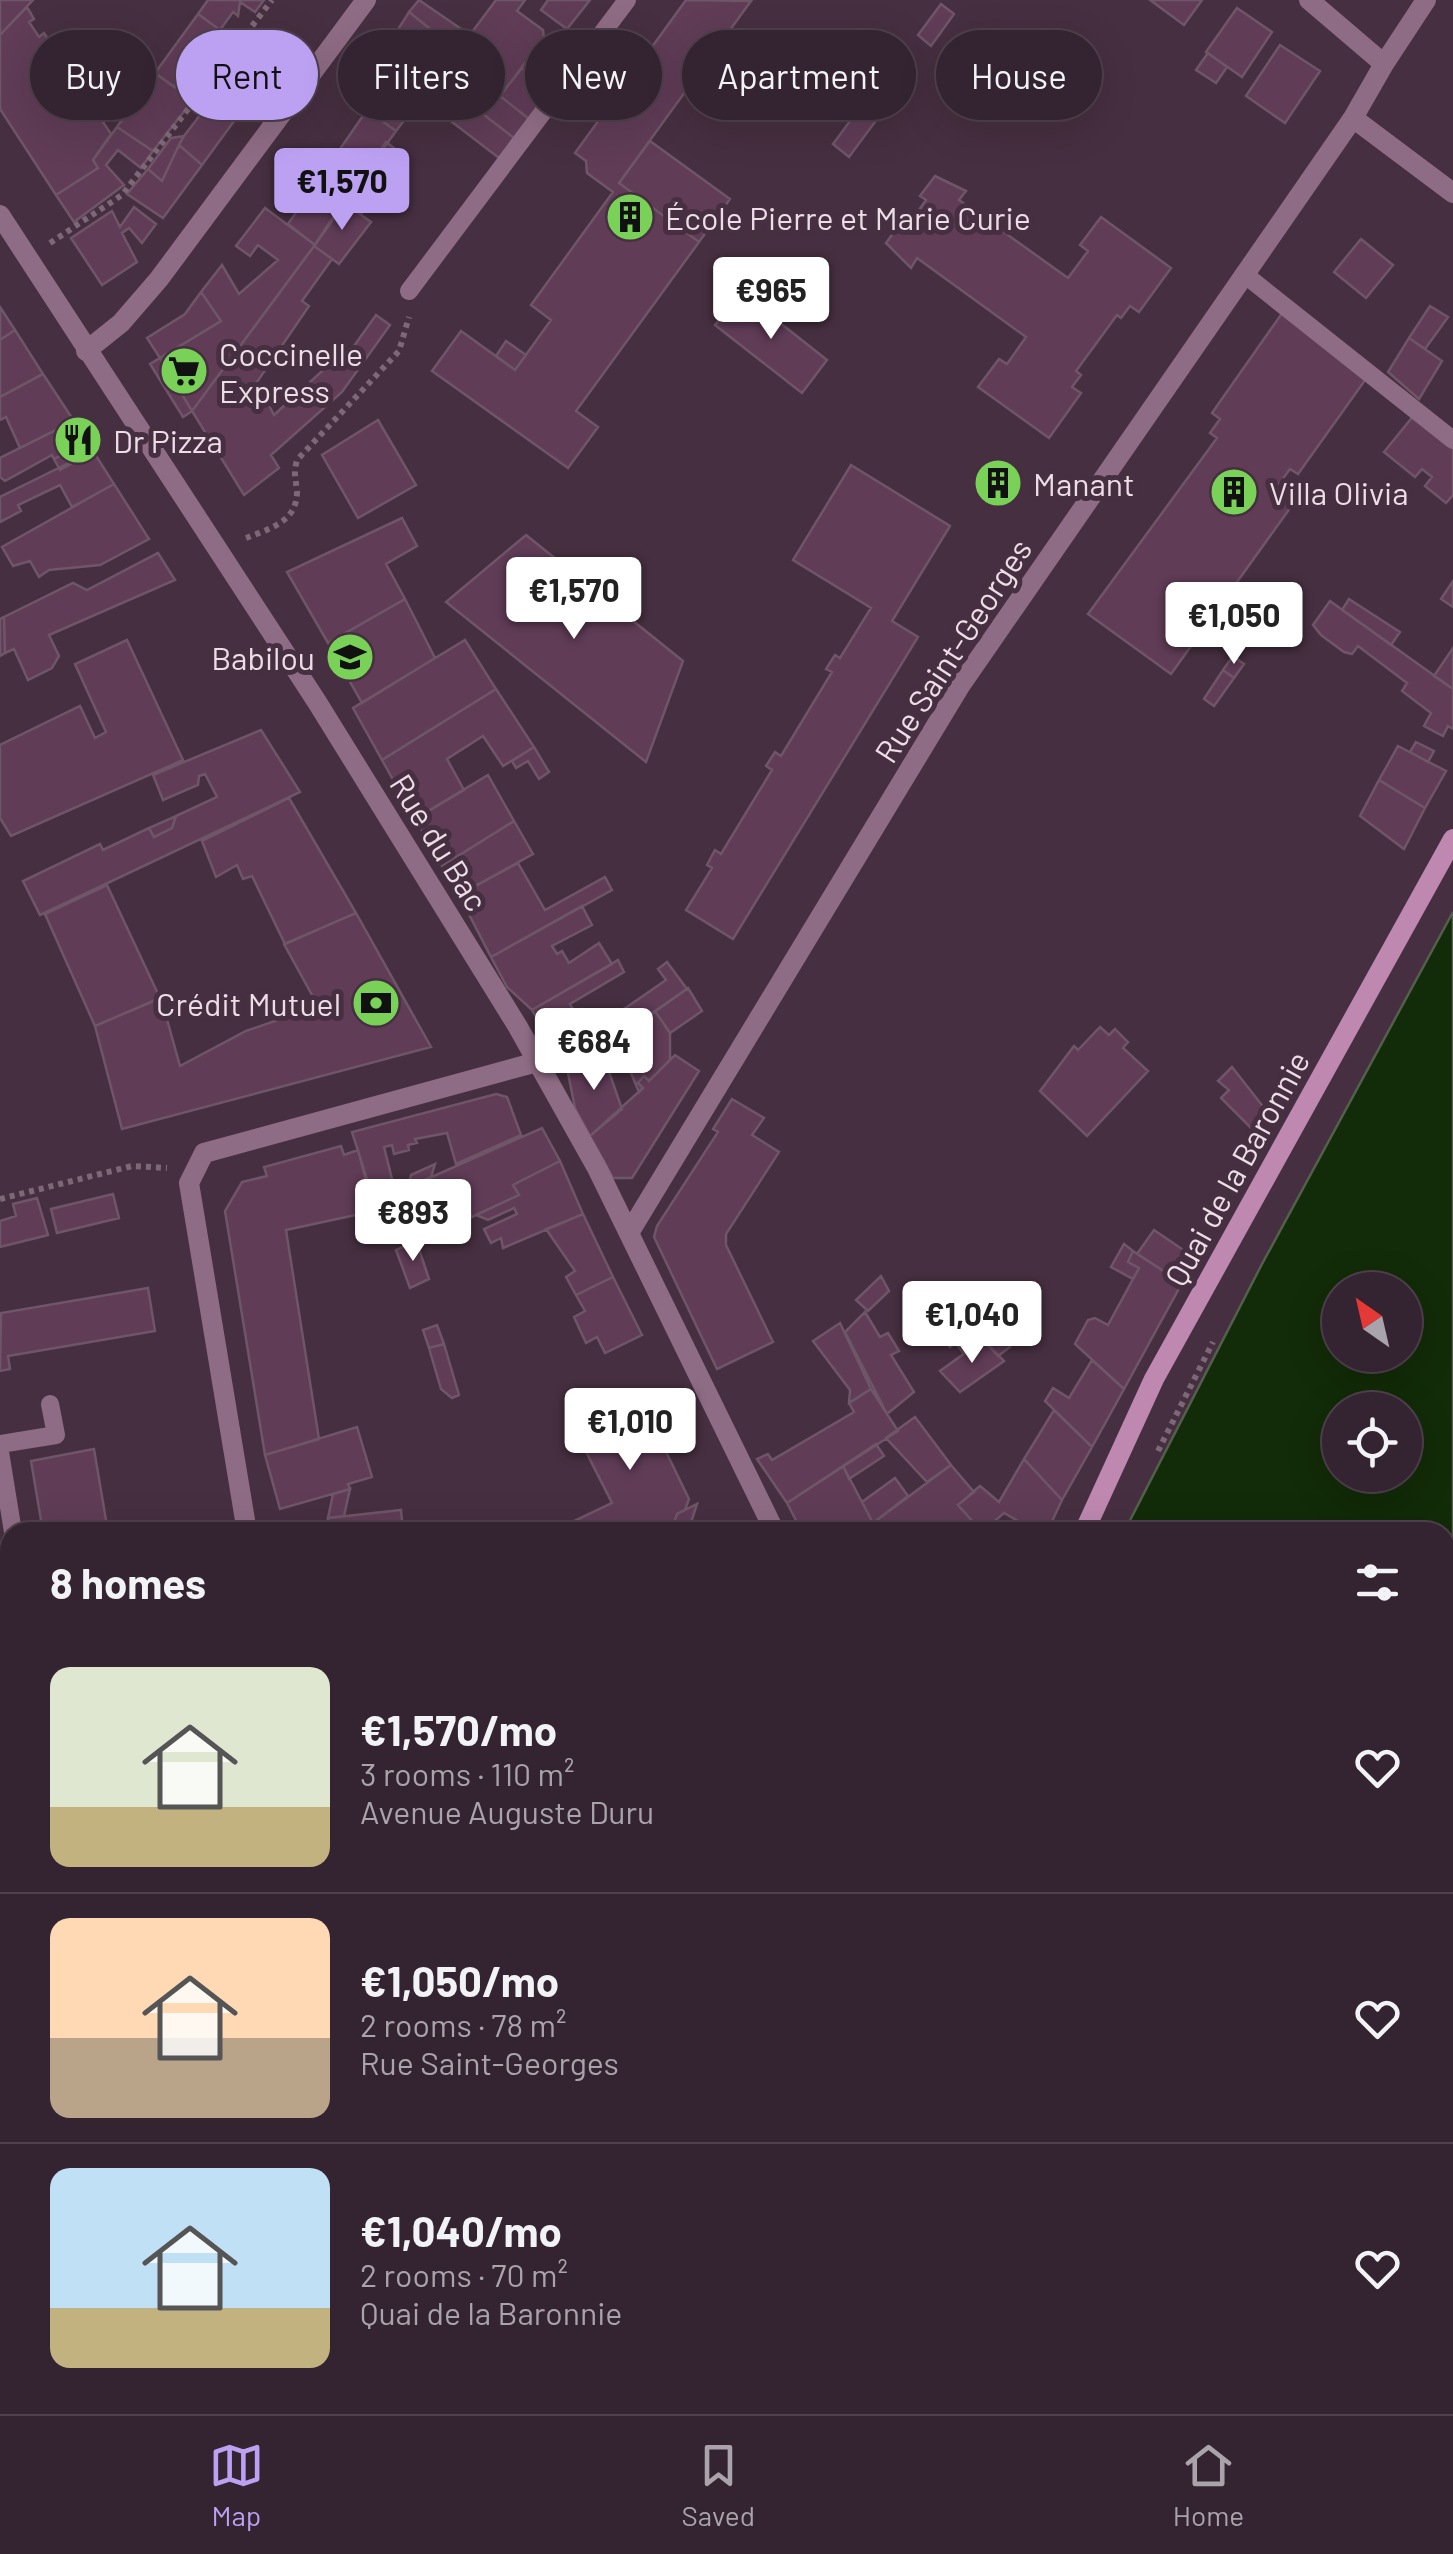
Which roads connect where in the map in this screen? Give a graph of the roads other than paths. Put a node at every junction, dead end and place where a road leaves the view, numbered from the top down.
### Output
1 (366, 0) edge
2 (627, 0) edge
3 (1310, 0) edge
4 (1426, 0) edge
5 (1384, 64) junction
6 (1353, 118) junction
7 (1453, 193) edge
8 (0, 214) edge
9 (1244, 274) junction
10 (409, 291) road end
11 (86, 352) junction
12 (1453, 440) edge
13 (1453, 838) edge
14 (537, 1062) junction
15 (628, 1233) junction
16 (50, 1404) dead end
17 (0, 1444) edge
18 (0, 1452) edge
19 (11, 1522) edge
20 (245, 1522) edge
21 (770, 1522) edge
22 (1089, 1522) edge

1 - 11 street
2 - 10 lane
3 - 5 street
4 - 5 street, Rue Saint-Georges
5 - 6 street, Rue Saint-Georges
6 - 7 street
6 - 9 street, Rue Saint-Georges
8 - 11 street, Rue du Bac
9 - 12 lane
9 - 15 street, Rue Saint-Georges
11 - 14 street, Rue du Bac
13 - 22 main road, Quai de la Baronnie
14 - 15 street, Rue du Bac
14 - 20 street
15 - 21 street, Rue du Bac
16 - 17 lane
18 - 19 lane

